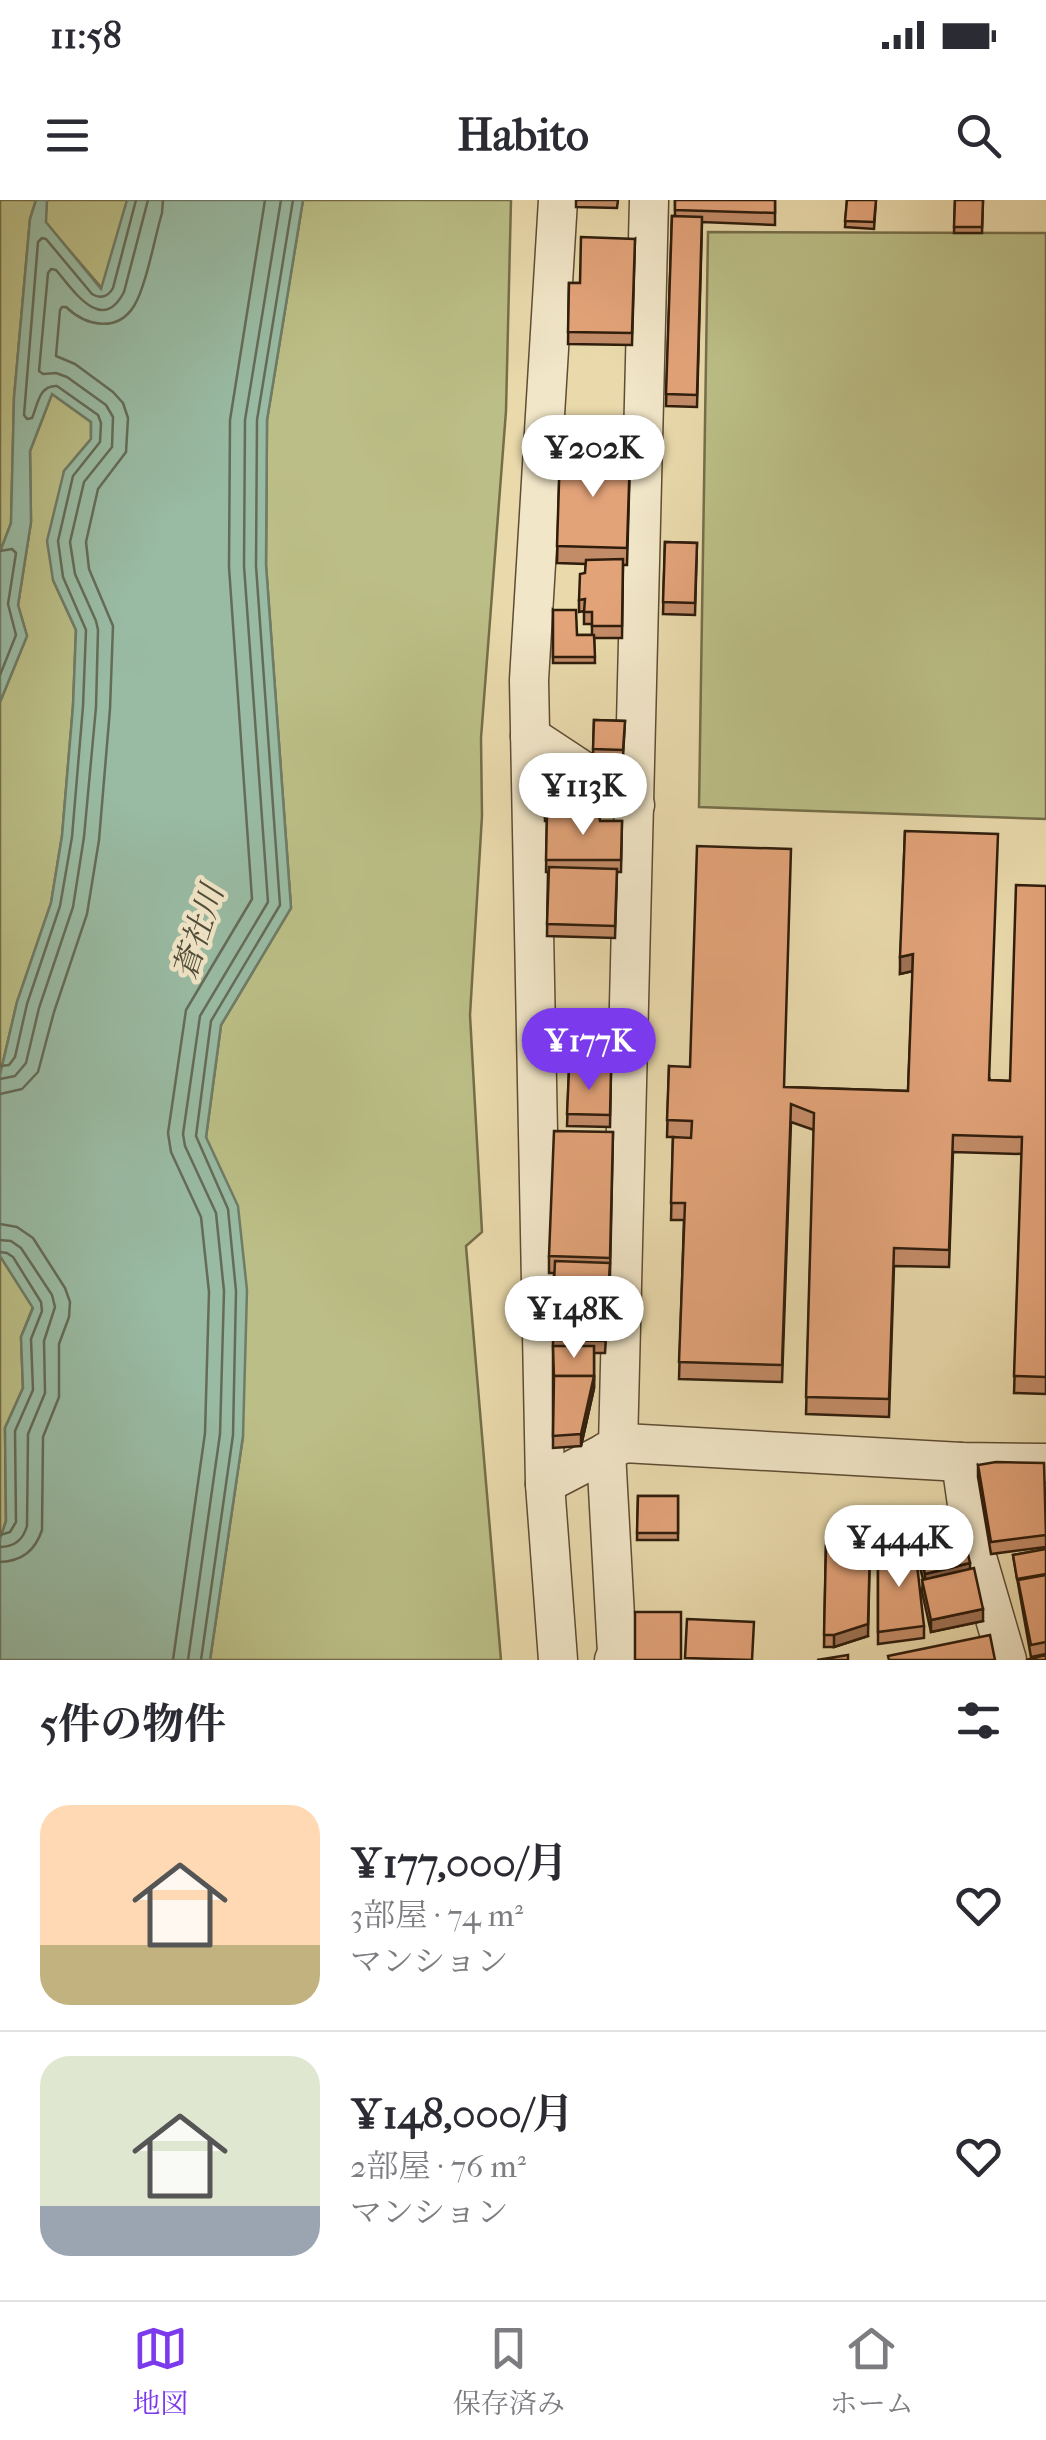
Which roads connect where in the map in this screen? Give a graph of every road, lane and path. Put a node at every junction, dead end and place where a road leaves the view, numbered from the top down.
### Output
1 (558, 200) edge
2 (649, 200) edge
3 (530, 736) junction
4 (636, 805) junction
5 (612, 1449) junction
6 (961, 1462) junction
7 (1046, 1463) edge
8 (545, 1484) junction
9 (558, 1660) edge
10 (614, 1660) edge
11 (1008, 1660) edge

1 - 3 street
2 - 4 street
3 - 4 street
3 - 8 street
4 - 5 street
5 - 6 street
5 - 8 street
5 - 10 street
6 - 7 street
6 - 11 street
8 - 9 street

